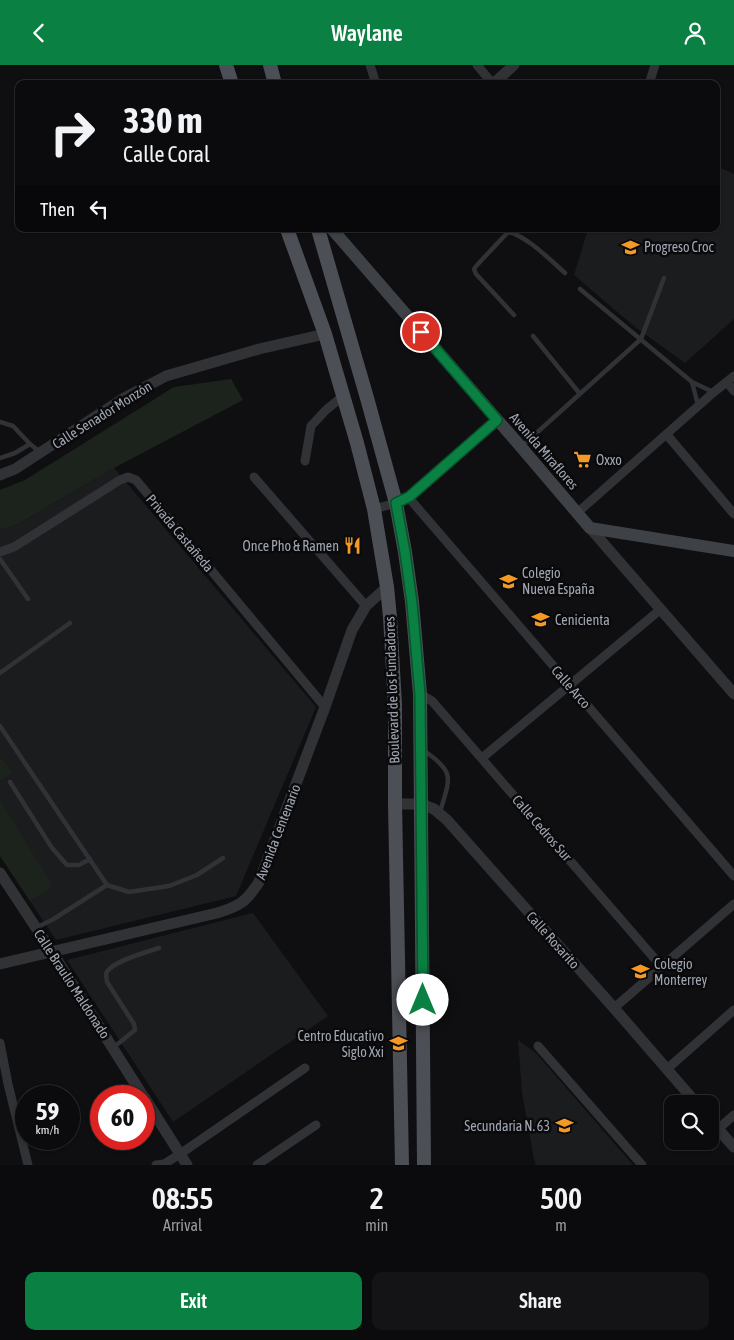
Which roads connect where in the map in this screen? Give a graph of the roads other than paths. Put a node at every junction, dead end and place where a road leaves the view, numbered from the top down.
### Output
1 (226, 65) edge
2 (270, 65) edge
3 (370, 65) edge
4 (477, 65) edge
5 (514, 65) edge
6 (655, 65) edge
7 (231, 80) edge
8 (274, 80) edge
9 (375, 80) edge
10 (490, 80) edge
11 (497, 80) edge
12 (650, 80) edge
13 (288, 232) edge
14 (324, 232) edge
15 (326, 232) edge
16 (508, 232) edge
17 (511, 232) edge
18 (565, 273) dead end
19 (664, 278) dead end
20 (580, 289) dead end
21 (514, 315) dead end
22 (325, 334) junction
23 (533, 336) dead end
24 (641, 339) junction
25 (353, 347) junction
26 (730, 379) edge
27 (692, 382) junction
28 (734, 391) edge
29 (714, 392) junction
30 (580, 394) junction
31 (343, 397) junction
32 (698, 407) junction
33 (497, 420) junction
34 (0, 421) edge
35 (667, 435) junction
36 (30, 444) junction
37 (521, 447) junction
38 (41, 453) junction
39 (0, 458) edge
40 (305, 461) dead end
41 (0, 475) edge
42 (254, 477) dead end
43 (402, 500) junction
44 (374, 509) junction
45 (577, 513) junction
46 (734, 514) edge
47 (590, 528) junction
48 (734, 551) edge
49 (0, 552) edge
50 (0, 559) edge
51 (387, 587) junction
52 (28, 599) dead end
53 (366, 606) junction
54 (661, 609) junction
55 (70, 623) dead end
56 (0, 673) edge
57 (570, 685) junction
58 (420, 694) junction
59 (734, 694) edge
60 (325, 707) junction
61 (0, 726) edge
62 (420, 749) junction
63 (482, 758) junction
64 (10, 782) dead end
65 (395, 804) junction
66 (421, 804) junction
67 (440, 814) junction
68 (223, 858) dead end
69 (90, 859) junction
70 (0, 873) edge
71 (734, 876) edge
72 (107, 885) junction
73 (734, 904) edge
74 (36, 927) junction
75 (159, 948) dead end
76 (52, 952) junction
77 (0, 964) edge
78 (661, 967) junction
79 (614, 1008) junction
80 (734, 1010) edge
81 (0, 1043) edge
82 (538, 1046) dead end
83 (113, 1048) junction
84 (305, 1068) dead end
85 (667, 1069) junction
86 (4, 1084) edge
87 (136, 1085) edge
88 (689, 1095) edge
89 (155, 1114) edge
90 (734, 1115) edge
91 (316, 1125) dead end
92 (719, 1128) edge
93 (719, 1130) edge
94 (734, 1147) edge
95 (180, 1154) junction
96 (28, 1165) edge
97 (156, 1165) edge
98 (187, 1165) edge
99 (257, 1165) edge
100 (402, 1165) edge
101 (424, 1165) edge
102 (642, 1165) edge

1 - 7 main road
2 - 8 main road
3 - 9 street
4 - 10 street
5 - 11 street
6 - 12 street
13 - 22 main road, Boulevard de los Fundadores
14 - 25 main road, Boulevard de los Fundadores
15 - 33 main road, Avenida Miraflores
16 - 21 lane
17 - 18 lane
19 - 24 lane
20 - 24 lane
22 - 25 main road
22 - 31 main road, Boulevard de los Fundadores
22 - 38 street, Calle Senador Monzón
23 - 30 lane
24 - 27 lane
24 - 30 lane
25 - 43 main road, Boulevard de los Fundadores
26 - 28 street
26 - 29 street
27 - 29 lane
27 - 32 lane
29 - 32 street
30 - 37 lane
31 - 40 street
31 - 44 main road, Boulevard de los Fundadores
32 - 35 street
33 - 37 main road, Avenida Miraflores
33 - 43 street
34 - 36 lane
35 - 45 street
35 - 46 street
36 - 38 lane
36 - 39 lane
37 - 45 main road, Avenida Miraflores
38 - 41 street, Calle Senador Monzón
42 - 53 street
43 - 44 street
43 - 57 street, Calle Arco
43 - 58 main road, Boulevard de los Fundadores
44 - 51 main road, Boulevard de los Fundadores
45 - 47 main road, Avenida Miraflores
47 - 48 main road
47 - 54 street, Avenida Miraflores
49 - 60 street, Privada Castañeda
50 - 52 lane
51 - 53 street, Avenida Centenario
51 - 65 main road, Boulevard de los Fundadores
53 - 60 street, Avenida Centenario
54 - 57 street
54 - 59 street, Avenida Miraflores
55 - 56 lane
57 - 63 street
57 - 71 street, Calle Arco
58 - 62 main road, Boulevard de los Fundadores
58 - 63 street, Calle Cedros Sur
60 - 76 street, Avenida Centenario
61 - 69 lane
62 - 66 main road, Boulevard de los Fundadores
62 - 67 lane
63 - 78 street, Calle Cedros Sur
64 - 69 lane
65 - 66 street, Calle Rosarito
65 - 100 main road, Boulevard de los Fundadores
66 - 67 street, Calle Rosarito
66 - 101 main road, Boulevard de los Fundadores
67 - 79 street, Calle Rosarito
68 - 72 lane
69 - 72 lane
70 - 74 street, Calle Braulio Maldonado
72 - 74 lane
73 - 78 street
74 - 76 street, Calle Braulio Maldonado
75 - 83 lane
76 - 77 street, Avenida Centenario
76 - 83 street, Calle Braulio Maldonado
78 - 79 street
79 - 85 street, Calle Rosarito
80 - 85 street
81 - 86 street
82 - 102 street
83 - 87 street, Calle Braulio Maldonado
84 - 95 street
85 - 88 street, Calle Rosarito
86 - 96 street
89 - 95 street, Calle Braulio Maldonado
90 - 92 street
91 - 99 street
93 - 94 street
95 - 97 street
95 - 98 street, Calle Braulio Maldonado

